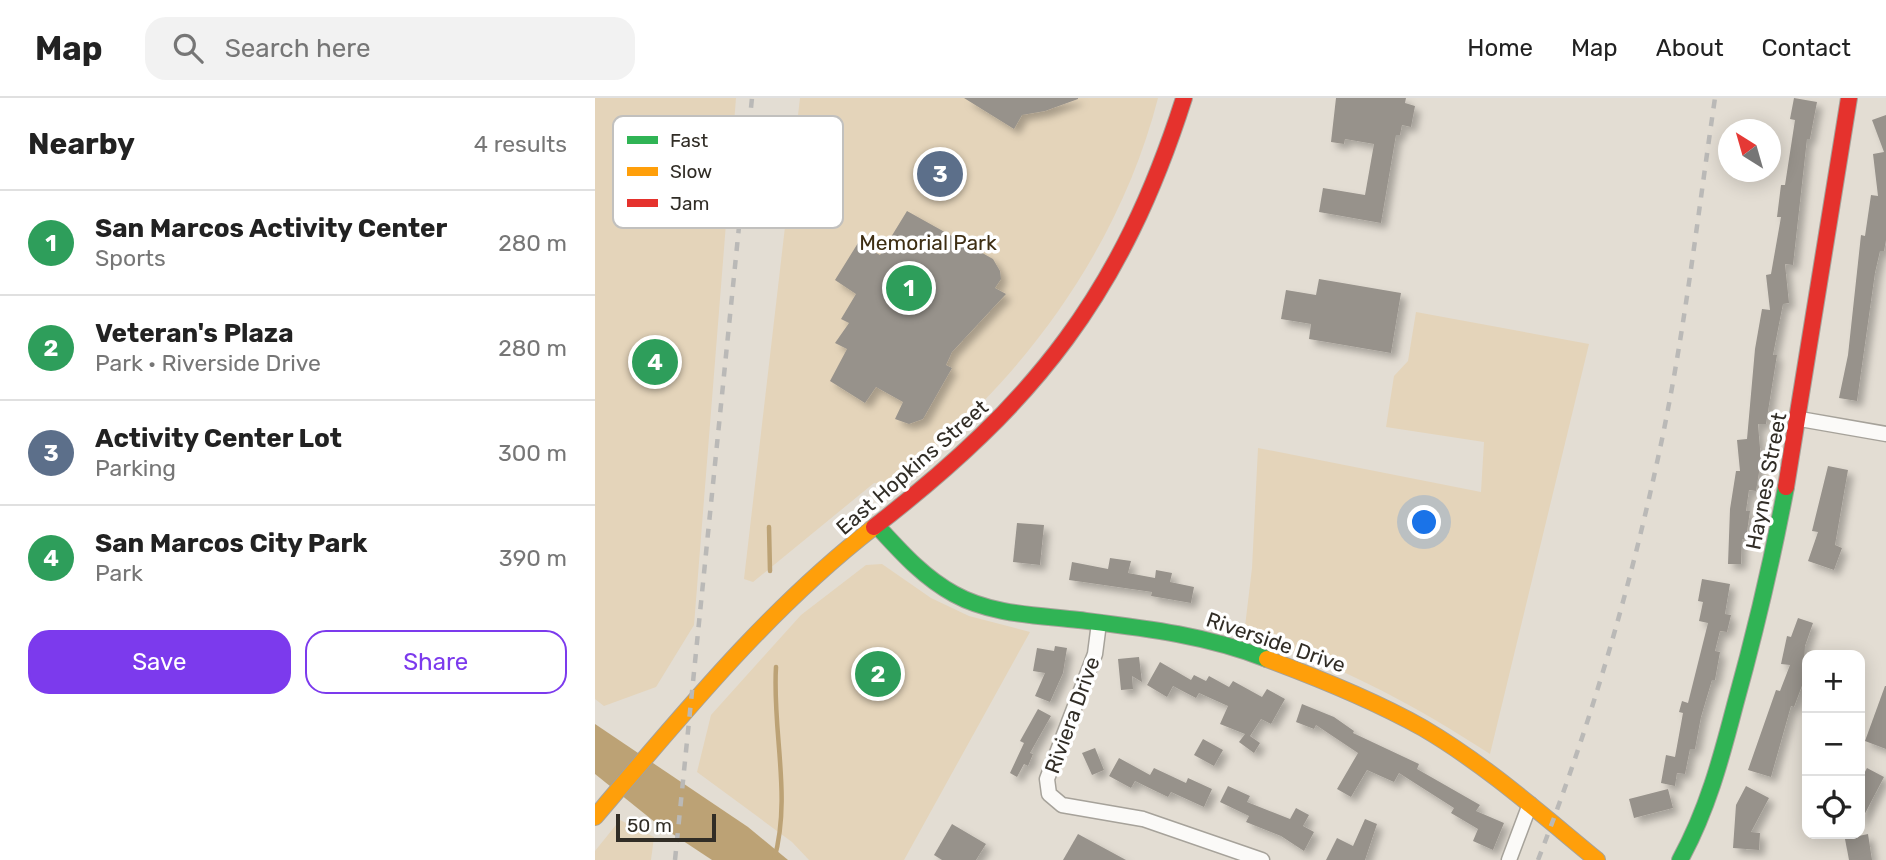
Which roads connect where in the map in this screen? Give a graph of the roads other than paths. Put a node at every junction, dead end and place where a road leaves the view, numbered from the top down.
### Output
1 (1184, 98) edge
2 (1849, 98) edge
3 (1800, 419) junction
4 (1886, 434) edge
5 (879, 527) junction
6 (1099, 623) junction
7 (1530, 804) junction
8 (595, 817) edge
9 (1262, 860) edge
10 (1509, 860) edge
11 (1597, 860) edge
12 (1680, 860) edge

1 - 5 street, East Hopkins Street
2 - 3 street, Haynes Street
3 - 4 street
3 - 12 street, Haynes Street
5 - 6 street, Riverside Drive
5 - 8 street, East Hopkins Street
6 - 7 street, Riverside Drive
6 - 9 street, Riviera Drive
7 - 10 street
7 - 11 street, Riverside Drive

